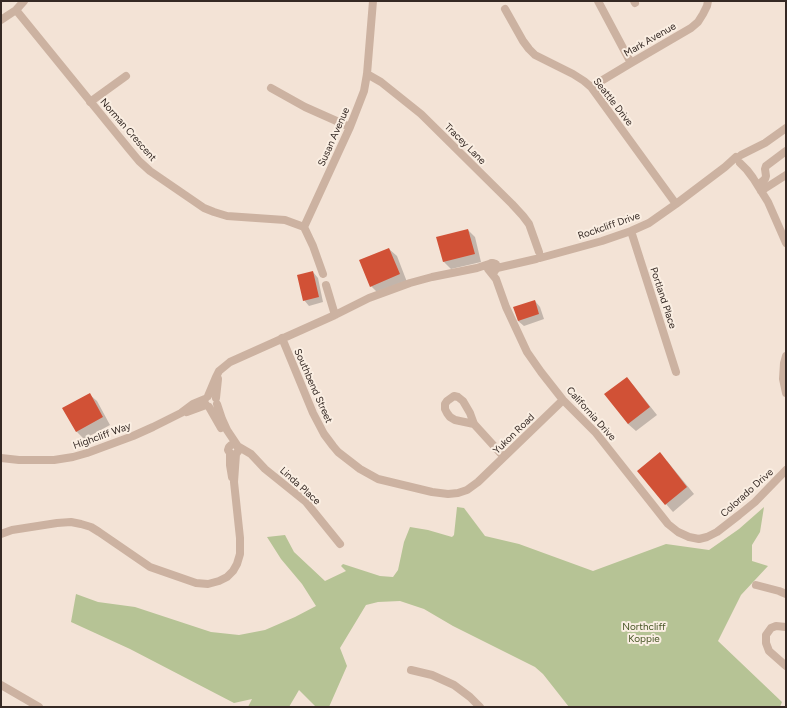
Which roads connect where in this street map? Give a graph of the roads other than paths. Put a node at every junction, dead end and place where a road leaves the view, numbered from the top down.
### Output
1 (24, 1) edge
2 (373, 1) edge
3 (598, 1) edge
4 (708, 1) edge
5 (505, 9) dead end
6 (16, 10) junction
7 (1, 20) edge
8 (631, 62) junction
9 (367, 74) junction
10 (126, 76) dead end
11 (591, 87) junction
12 (271, 88) dead end
13 (90, 102) junction
14 (350, 127) junction
15 (786, 128) edge
16 (786, 151) edge
17 (740, 160) junction
18 (786, 175) edge
19 (759, 188) junction
20 (676, 204) junction
21 (304, 227) junction
22 (631, 231) junction
23 (786, 243) edge
24 (537, 255) junction
25 (493, 268) junction
26 (323, 274) dead end
27 (326, 285) dead end
28 (335, 315) junction
29 (282, 338) junction
30 (786, 356) edge
31 (676, 372) dead end
32 (786, 393) edge
33 (563, 400) junction
34 (210, 402) junction
35 (474, 424) dead end
36 (235, 450) junction
37 (504, 457) junction
38 (1, 458) edge
39 (786, 470) edge
40 (478, 482) joint
41 (1, 534) edge
42 (699, 539) joint
43 (340, 544) dead end
44 (756, 585) dead end
45 (786, 594) edge
46 (786, 627) edge
47 (786, 666) edge
48 (411, 670) dead end
49 (1, 685) edge
50 (39, 707) edge
51 (480, 707) edge

1 - 6 street
2 - 9 street, Susan Avenue
3 - 8 street
4 - 8 street, Mark Avenue
5 - 11 street, Seattle Drive
6 - 7 street
6 - 13 street, Norman Crescent
8 - 11 street, Mark Avenue
9 - 14 street, Susan Avenue
9 - 24 street, Tracey Lane
10 - 13 street
11 - 20 street, Seattle Drive
12 - 14 street
13 - 21 street, Norman Crescent
14 - 21 street, Susan Avenue
15 - 17 street, Rockcliff Drive
16 - 19 street
17 - 19 street
17 - 20 street, Rockcliff Drive
18 - 19 street
19 - 23 street
20 - 22 street, Rockcliff Drive
21 - 26 street
22 - 24 street, Rockcliff Drive
22 - 31 street, Portland Place
24 - 25 street, Rockcliff Drive
25 - 28 street, Rockcliff Drive
25 - 33 street, California Drive
27 - 28 street
28 - 29 street
29 - 34 street
29 - 40 street, Southbend Street
30 - 32 street
33 - 37 street, Yukon Road
33 - 42 street, California Drive
34 - 36 street
34 - 38 street, Highcliff Way
35 - 37 street
36 - 41 street
36 - 43 street, Linda Place
37 - 40 street, Yukon Road
39 - 42 street, Colorado Drive
44 - 45 street
46 - 47 street
48 - 51 street
49 - 50 street

